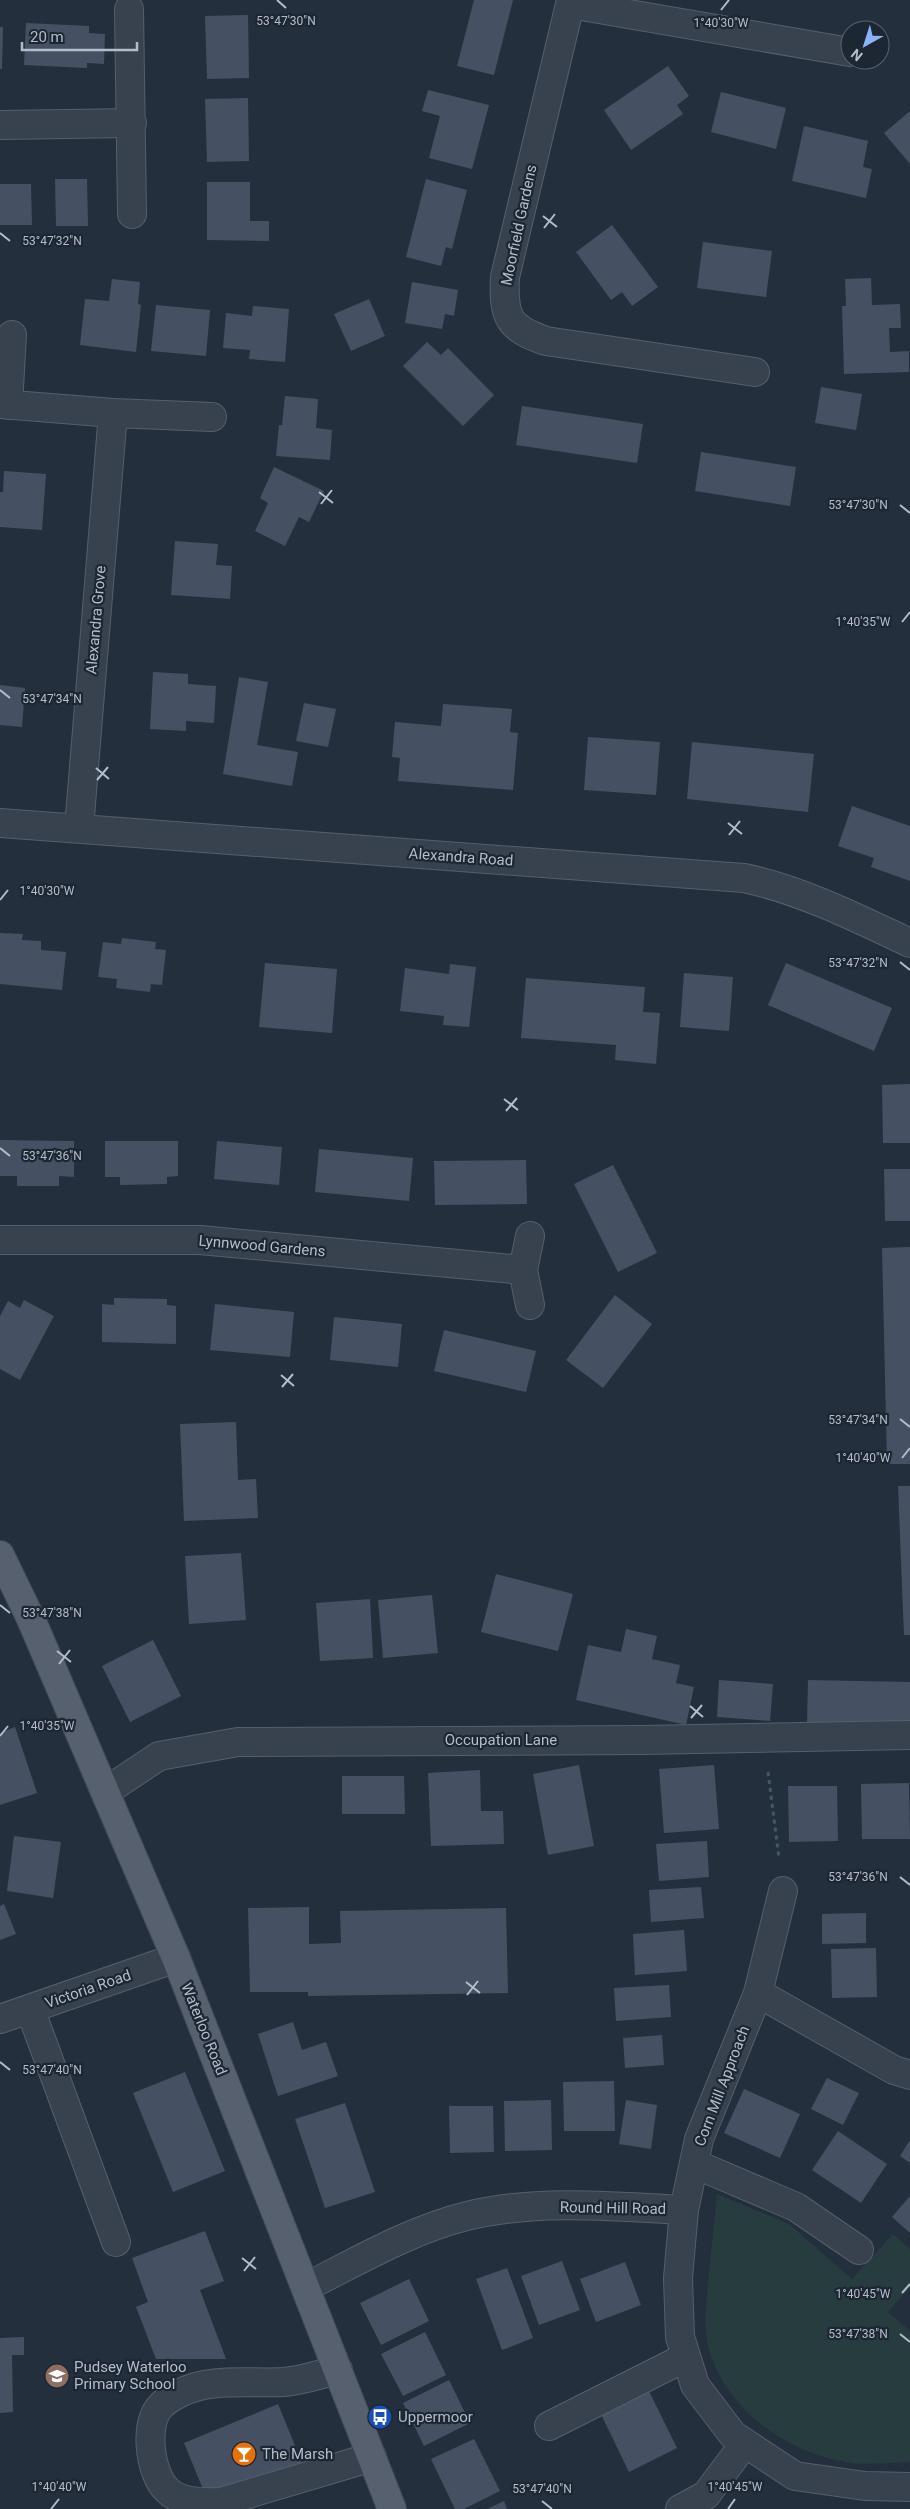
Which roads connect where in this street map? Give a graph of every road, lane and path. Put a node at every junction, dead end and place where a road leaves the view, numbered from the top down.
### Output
1 (570, 2) edge
2 (129, 9) dead end
3 (840, 50) edge
4 (132, 123) junction
5 (0, 125) edge
6 (132, 214) dead end
7 (12, 335) dead end
8 (755, 372) dead end
9 (4, 404) edge
10 (113, 413) junction
11 (212, 417) dead end
12 (0, 822) edge
13 (79, 828) junction
14 (910, 943) edge
15 (530, 1236) dead end
16 (0, 1240) edge
17 (523, 1270) junction
18 (530, 1305) dead end
19 (0, 1554) edge
20 (910, 1735) edge
21 (764, 1737) junction
22 (105, 1792) junction
23 (783, 1891) joint
24 (176, 1958) junction
25 (758, 1993) junction
26 (30, 2009) junction
27 (0, 2019) edge
28 (910, 2075) edge
29 (695, 2164) junction
30 (684, 2210) junction
31 (116, 2242) dead end
32 (859, 2250) dead end
33 (306, 2287) junction
34 (686, 2357) junction
35 (338, 2370) junction
36 (549, 2426) dead end
37 (745, 2443) junction
38 (372, 2457) junction
39 (910, 2487) edge
40 (392, 2509) edge
41 (680, 2509) edge

1 - 3 street
1 - 8 street, Moorfield Gardens
2 - 4 street
4 - 5 street
4 - 6 street
7 - 9 street
9 - 10 street
10 - 11 street
10 - 13 street, Alexandra Grove
12 - 13 street, Alexandra Road
13 - 14 street, Alexandra Road
15 - 17 street
16 - 17 street, Lynnwood Gardens
17 - 18 street
19 - 22 main road, Waterloo Road
20 - 21 street, Occupation Lane
21 - 22 street, Occupation Lane
21 - 23 path
22 - 24 main road, Waterloo Road
23 - 25 street, Corn Mill Approach
24 - 26 street, Victoria Road
24 - 33 main road, Waterloo Road
25 - 28 street
25 - 29 street, Corn Mill Approach
26 - 27 street, Victoria Road
26 - 31 street
29 - 30 street, Corn Mill Approach
29 - 32 street
30 - 33 street, Round Hill Road
30 - 34 street, Round Hill Road
33 - 35 main road, Waterloo Road
34 - 36 street
34 - 37 street, Round Hill Road
35 - 38 main road, Waterloo Road
35 - 38 street
37 - 39 street, Round Hill Road
37 - 41 street
38 - 40 main road, Waterloo Road

